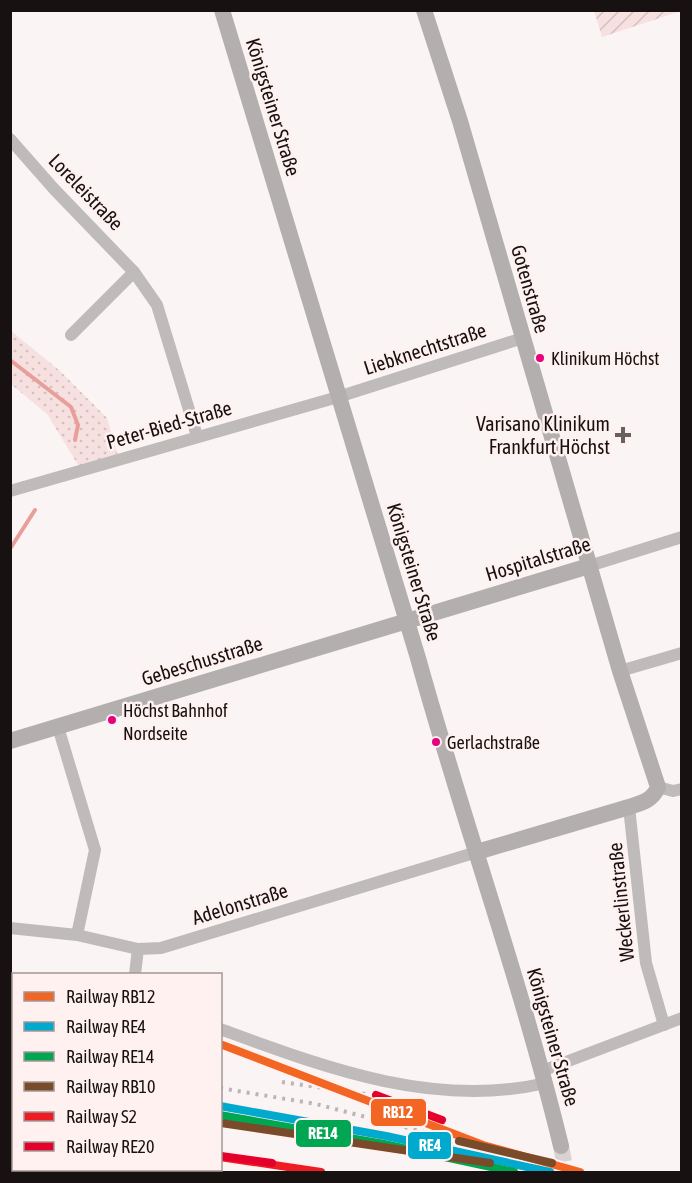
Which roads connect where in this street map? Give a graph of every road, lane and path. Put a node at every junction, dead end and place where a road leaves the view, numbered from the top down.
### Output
1 (222, 10) edge
2 (424, 10) edge
3 (10, 139) edge
4 (134, 272) junction
5 (71, 335) dead end
6 (523, 338) junction
7 (339, 397) junction
8 (197, 436) junction
9 (10, 491) edge
10 (681, 537) edge
11 (589, 566) junction
12 (406, 620) junction
13 (681, 653) edge
14 (620, 671) junction
15 (58, 727) junction
16 (10, 741) edge
17 (658, 787) junction
18 (681, 789) edge
19 (629, 807) junction
20 (477, 852) junction
21 (10, 928) edge
22 (77, 935) junction
23 (138, 949) junction
24 (135, 973) edge
25 (681, 1018) edge
26 (664, 1025) junction
27 (222, 1030) edge
28 (544, 1077) junction
29 (561, 1146) tunnel mouth

1 - 7 main road, Königsteiner Straße
2 - 6 main road, Gotenstraße
3 - 4 street, Loreleistraße
4 - 5 street
4 - 8 street, Loreleistraße
6 - 7 street, Liebknechtstraße
6 - 11 main road, Gotenstraße
7 - 8 street, Peter-Bied-Straße
7 - 12 main road, Königsteiner Straße
8 - 9 street, Peter-Bied-Straße
10 - 11 street, Hospitalstraße
11 - 12 main road, Hospitalstraße
11 - 14 main road, Gotenstraße
12 - 15 main road, Gebeschusstraße
12 - 20 main road, Königsteiner Straße
13 - 14 street
14 - 17 main road, Gotenstraße
15 - 16 main road, Gebeschusstraße
15 - 22 street
17 - 18 street
17 - 19 main road
19 - 20 main road
19 - 26 street, Weckerlinstraße
20 - 23 street, Adelonstraße
20 - 28 main road, Königsteiner Straße
21 - 22 street, Adelonstraße
22 - 23 street, Adelonstraße
23 - 24 street
25 - 26 street
26 - 28 street
27 - 28 street
28 - 29 main road, Königsteiner Straße

